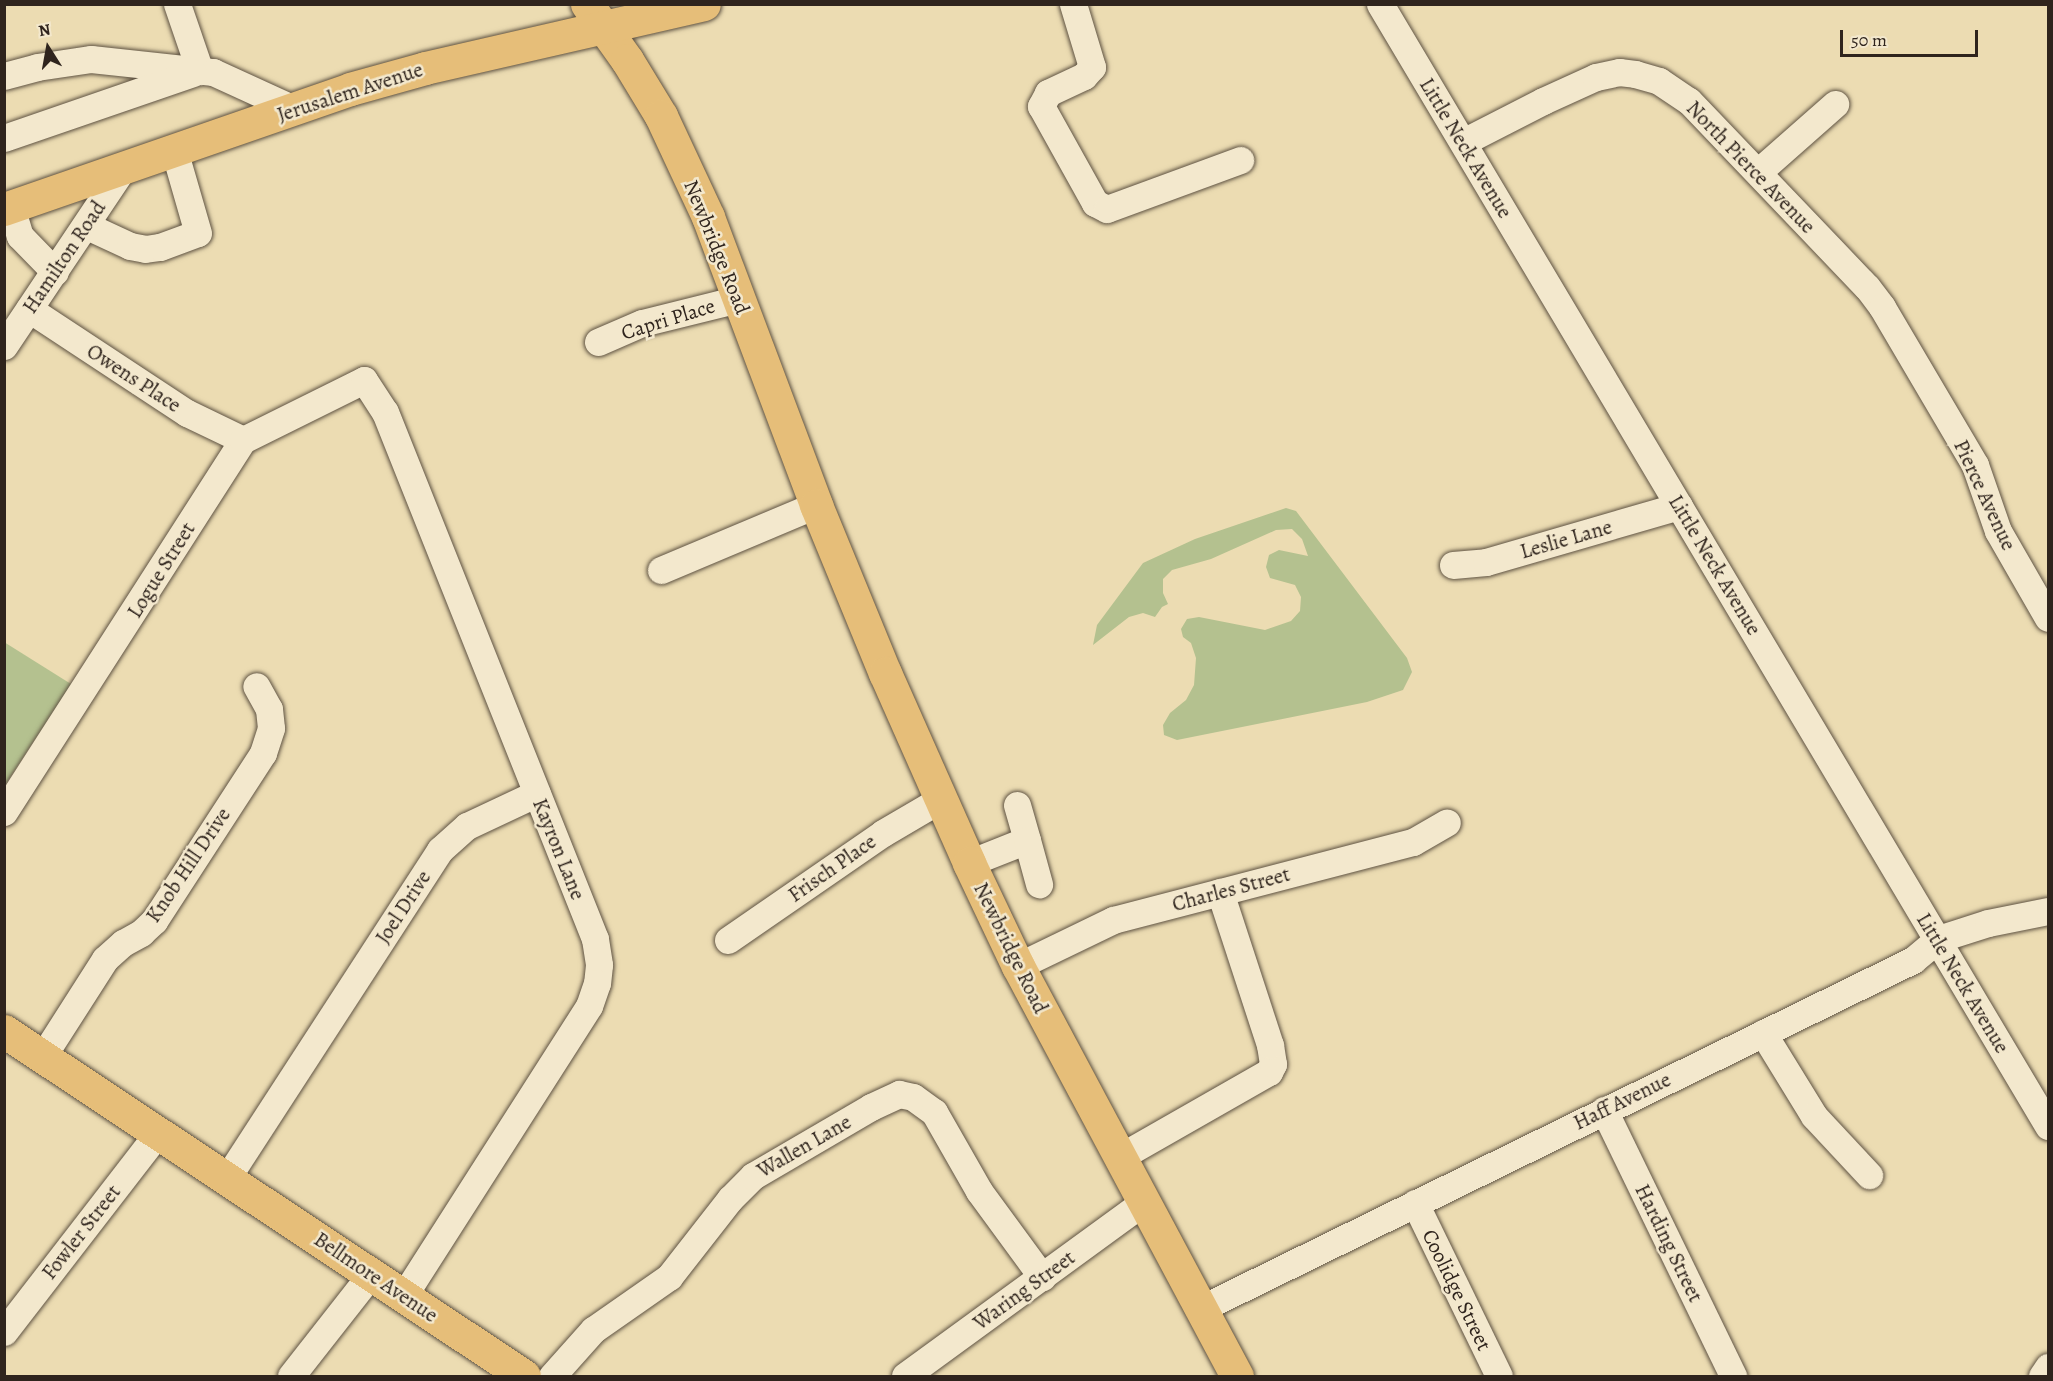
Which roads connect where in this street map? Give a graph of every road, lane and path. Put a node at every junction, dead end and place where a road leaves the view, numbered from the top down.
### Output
1 (704, 4) edge
2 (1073, 4) edge
3 (1380, 4) edge
4 (182, 6) edge
5 (595, 16) edge
6 (200, 71) junction
7 (4, 76) edge
8 (1835, 104) dead end
9 (294, 109) junction
10 (4, 138) edge
11 (1463, 142) junction
12 (174, 150) junction
13 (1240, 160) dead end
14 (123, 168) junction
15 (1758, 172) junction
16 (10, 225) edge
17 (87, 226) junction
18 (55, 272) junction
19 (739, 299) junction
20 (28, 309) junction
21 (598, 342) dead end
22 (1902, 342) joint
23 (4, 346) edge
24 (243, 440) junction
25 (816, 505) junction
26 (1679, 506) junction
27 (1453, 565) dead end
28 (661, 570) dead end
29 (2049, 618) edge
30 (256, 686) dead end
31 (537, 793) junction
32 (939, 800) junction
33 (1017, 805) dead end
34 (4, 812) edge
35 (1447, 822) dead end
36 (1027, 840) junction
37 (969, 863) junction
38 (1039, 884) dead end
39 (1220, 892) junction
40 (2049, 911) edge
41 (1938, 939) junction
42 (728, 940) dead end
43 (1018, 966) junction
44 (4, 1031) edge
45 (1763, 1033) junction
46 (43, 1056) junction
47 (1604, 1110) junction
48 (2049, 1126) edge
49 (159, 1133) junction
50 (1118, 1158) junction
51 (1869, 1175) dead end
52 (227, 1178) junction
53 (1142, 1203) junction
54 (1415, 1203) junction
55 (371, 1274) junction
56 (1042, 1277) junction
57 (404, 1295) junction
58 (1200, 1309) junction
59 (4, 1332) edge
60 (2049, 1367) edge
61 (291, 1377) edge
62 (524, 1377) edge
63 (552, 1377) edge
64 (906, 1377) edge
65 (1237, 1377) edge
66 (1499, 1377) edge
67 (1734, 1377) edge
68 (2042, 1377) edge

1 - 5 main road, Jerusalem Avenue
2 - 13 street
3 - 11 street, Little Neck Avenue
4 - 6 street
5 - 9 main road, Jerusalem Avenue
5 - 19 main road, Newbridge Road
6 - 7 street
6 - 9 street
6 - 10 street
8 - 15 street
9 - 12 main road, Jerusalem Avenue
11 - 15 street, North Pierce Avenue
11 - 26 street, Little Neck Avenue
12 - 14 main road, Jerusalem Avenue
12 - 17 street
14 - 16 main road, Jerusalem Avenue
14 - 17 street, Hamilton Road
15 - 22 street, North Pierce Avenue
16 - 18 street
17 - 18 street, Hamilton Road
18 - 20 street, Hamilton Road
19 - 21 street, Capri Place
19 - 25 main road, Newbridge Road
20 - 23 street, Hamilton Road
20 - 24 street, Owens Place
22 - 29 street, Pierce Avenue
24 - 31 street, Kayron Lane
24 - 34 street, Logue Street
25 - 28 street
25 - 32 main road, Newbridge Road
26 - 27 street, Leslie Lane
26 - 41 street, Little Neck Avenue
30 - 46 street, Knob Hill Drive
31 - 52 street, Joel Drive
31 - 57 street, Kayron Lane
32 - 37 main road, Newbridge Road
32 - 42 street, Frisch Place
33 - 36 street
35 - 39 street, Charles Street
36 - 37 street
36 - 38 street
37 - 43 main road, Newbridge Road
39 - 43 street, Charles Street
39 - 50 street
40 - 41 street, Haff Avenue
41 - 45 street, Haff Avenue
41 - 48 street, Little Neck Avenue
43 - 50 main road, Newbridge Road
44 - 46 main road, Bellmore Avenue
45 - 47 street, Haff Avenue
45 - 51 street
46 - 49 main road, Bellmore Avenue
47 - 54 street, Haff Avenue
47 - 67 street, Harding Street
49 - 52 main road, Bellmore Avenue
49 - 59 street, Fowler Street
50 - 53 main road, Newbridge Road
52 - 55 main road, Bellmore Avenue
53 - 56 street, Waring Street
53 - 58 main road, Newbridge Road
54 - 58 street, Haff Avenue
54 - 66 street, Coolidge Street
55 - 57 main road, Bellmore Avenue
55 - 61 street
56 - 63 street, Wallen Lane
56 - 64 street, Waring Street
57 - 62 main road, Bellmore Avenue
58 - 65 main road, Newbridge Road
60 - 68 street

